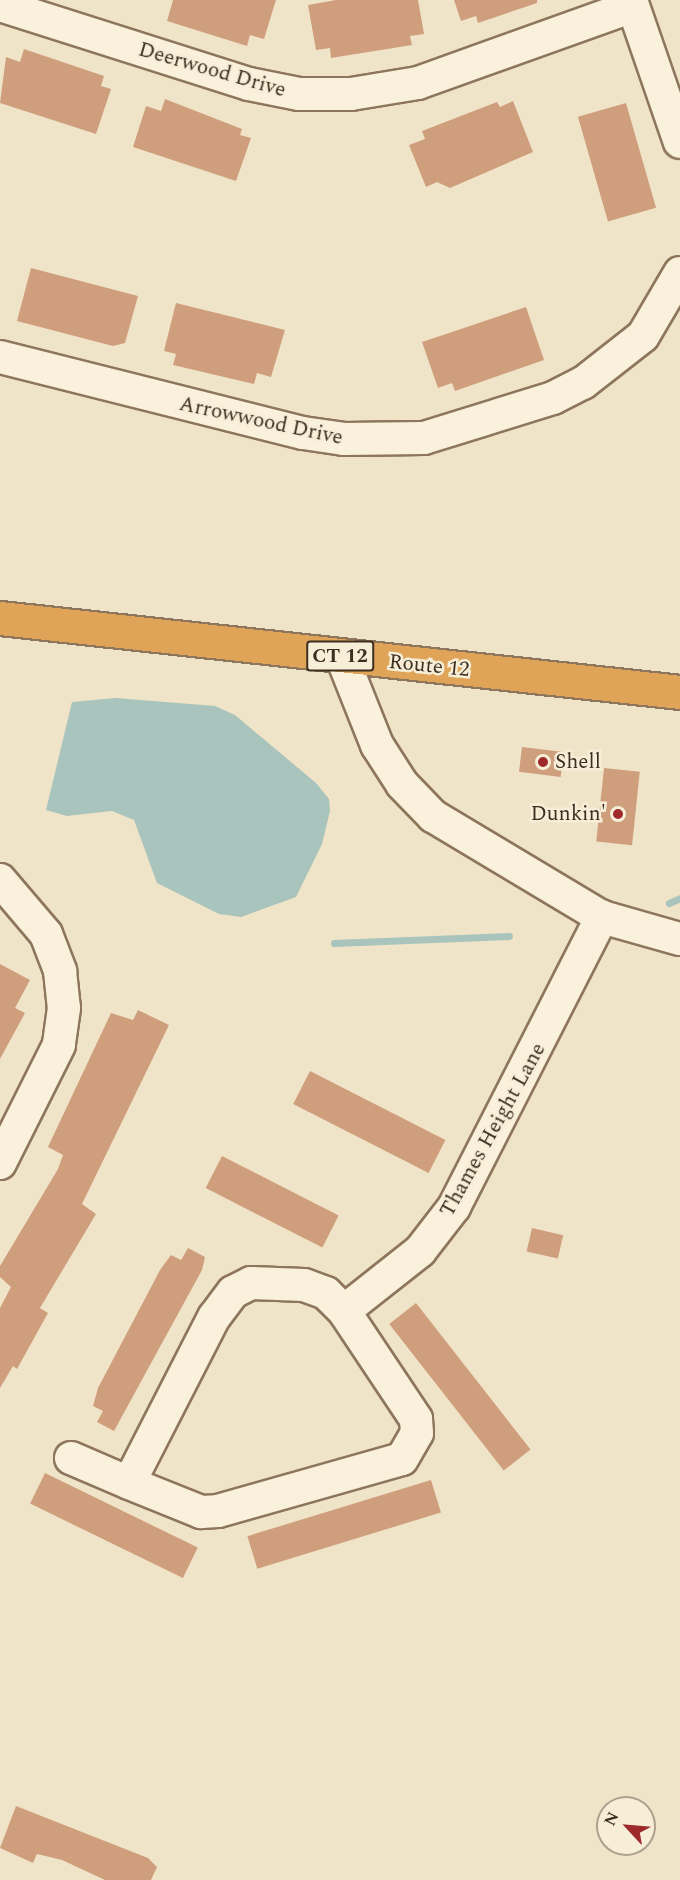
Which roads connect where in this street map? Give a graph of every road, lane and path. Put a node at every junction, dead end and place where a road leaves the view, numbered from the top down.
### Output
1 (632, 3) edge
2 (0, 5) edge
3 (680, 142) edge
4 (680, 273) edge
5 (0, 357) edge
6 (0, 618) edge
7 (342, 657) junction
8 (680, 693) edge
9 (0, 880) edge
10 (602, 917) junction
11 (680, 939) edge
12 (0, 1163) edge
13 (344, 1311) junction
14 (71, 1458) dead end
15 (129, 1483) junction

1 - 2 street, Deerwood Drive
1 - 3 street
4 - 5 street, Arrowwood Drive
6 - 7 highway, Route 12 / CT 12
7 - 8 highway, Route 12 / CT 12
7 - 10 street
9 - 12 street
10 - 11 street
10 - 13 street, Thames Height Lane
13 - 15 street
13 - 15 street
14 - 15 street

